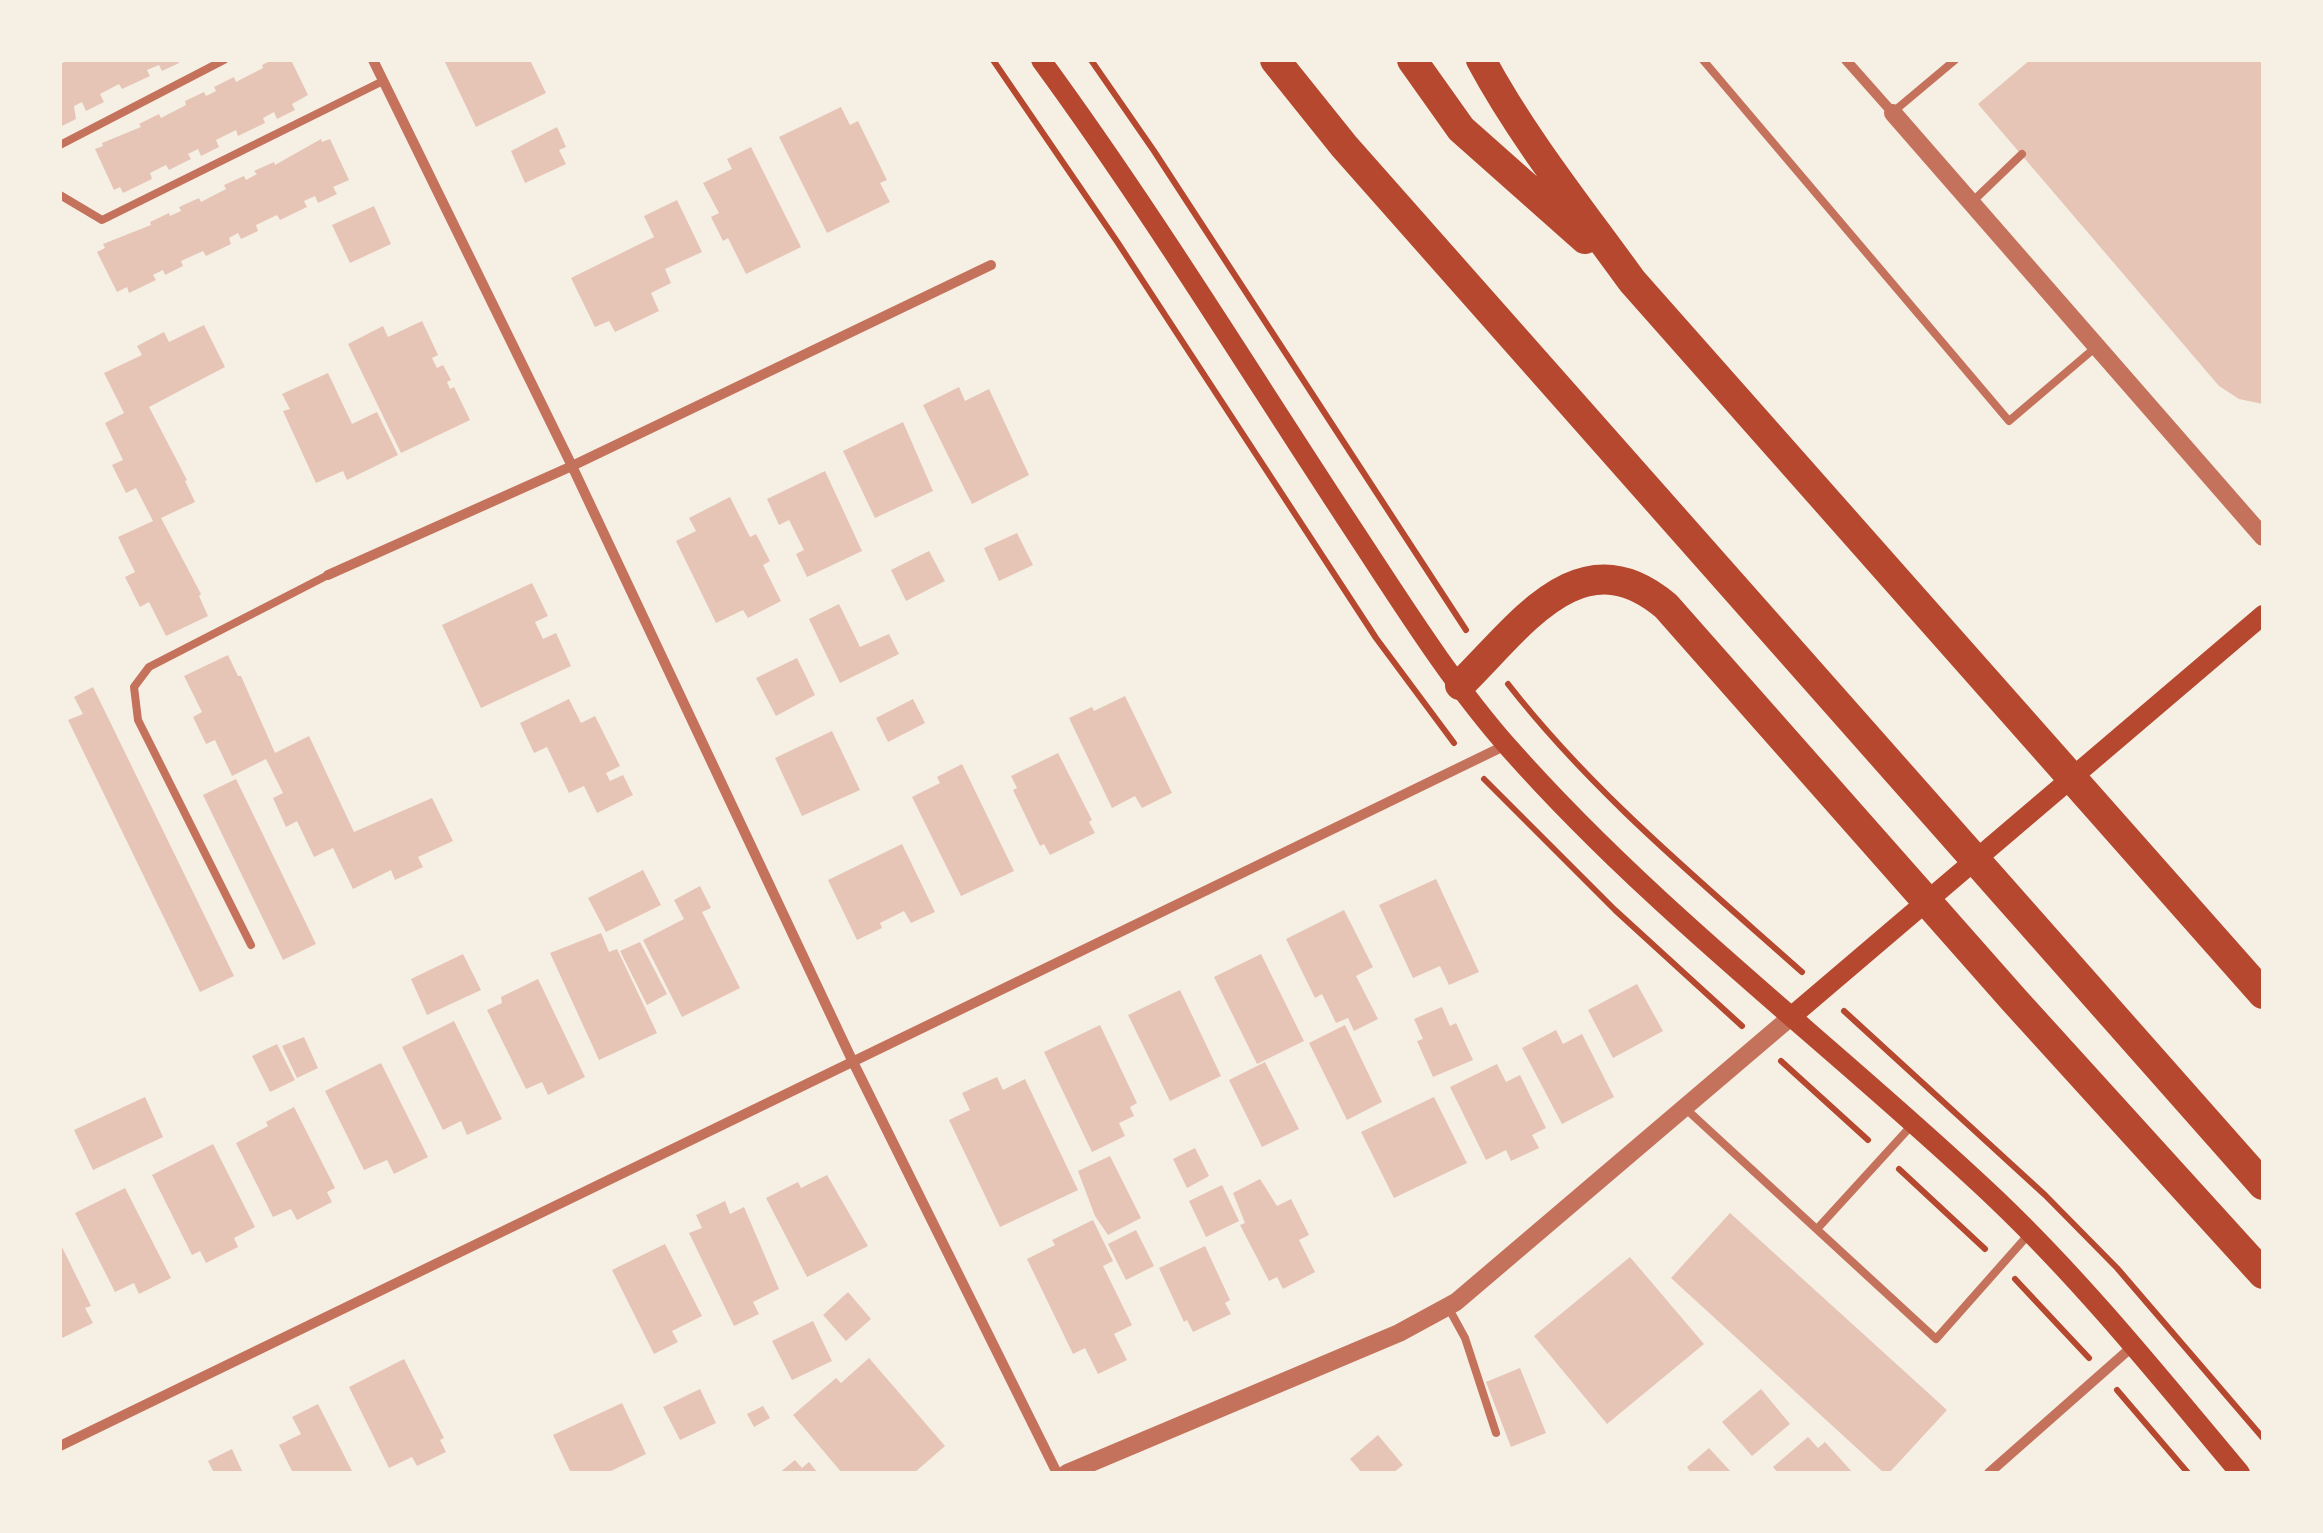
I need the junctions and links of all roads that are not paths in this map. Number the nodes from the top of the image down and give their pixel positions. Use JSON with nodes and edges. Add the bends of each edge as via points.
{"nodes":[{"id":1,"x":224,"y":60,"type":"edge"},
{"id":2,"x":373,"y":60,"type":"edge"},
{"id":3,"x":1041,"y":60,"type":"edge"},
{"id":4,"x":1275,"y":60,"type":"edge"},
{"id":5,"x":1292,"y":60,"type":"edge"},
{"id":6,"x":1412,"y":60,"type":"edge"},
{"id":7,"x":1481,"y":60,"type":"edge"},
{"id":8,"x":1703,"y":60,"type":"edge"},
{"id":9,"x":1846,"y":60,"type":"edge"},
{"id":10,"x":1955,"y":60,"type":"edge"},
{"id":11,"x":383,"y":81,"type":"junction"},
{"id":12,"x":1892,"y":112,"type":"junction"},
{"id":13,"x":60,"y":144,"type":"edge"},
{"id":14,"x":1344,"y":146,"type":"junction"},
{"id":15,"x":2022,"y":154,"type":"dead end"},
{"id":16,"x":60,"y":194,"type":"edge"},
{"id":17,"x":1971,"y":202,"type":"junction"},
{"id":18,"x":991,"y":265,"type":"dead end"},
{"id":19,"x":1632,"y":281,"type":"junction"},
{"id":20,"x":2096,"y":347,"type":"junction"},
{"id":21,"x":572,"y":466,"type":"junction"},
{"id":22,"x":2263,"y":537,"type":"edge"},
{"id":23,"x":328,"y":575,"type":"joint"},
{"id":24,"x":2263,"y":616,"type":"edge"},
{"id":25,"x":1460,"y":684,"type":"junction"},
{"id":26,"x":1506,"y":745,"type":"junction"},
{"id":27,"x":251,"y":944,"type":"dead end"},
{"id":28,"x":2263,"y":994,"type":"edge"},
{"id":29,"x":1792,"y":1016,"type":"junction"},
{"id":30,"x":852,"y":1060,"type":"junction"},
{"id":31,"x":1685,"y":1108,"type":"junction"},
{"id":32,"x":1912,"y":1124,"type":"junction"},
{"id":33,"x":2263,"y":1185,"type":"edge"},
{"id":34,"x":1817,"y":1229,"type":"junction"},
{"id":35,"x":2030,"y":1234,"type":"junction"},
{"id":36,"x":2263,"y":1274,"type":"edge"},
{"id":37,"x":1448,"y":1307,"type":"junction"},
{"id":38,"x":2134,"y":1346,"type":"junction"},
{"id":39,"x":1496,"y":1433,"type":"dead end"},
{"id":40,"x":60,"y":1446,"type":"edge"},
{"id":41,"x":1056,"y":1473,"type":"edge"},
{"id":42,"x":1067,"y":1473,"type":"edge"},
{"id":43,"x":1989,"y":1473,"type":"edge"},
{"id":44,"x":2240,"y":1473,"type":"edge"}],
"edges":[{"from":1,"to":13,"type":"lane"},
{"from":2,"to":11,"type":"street"},
{"from":3,"to":25,"type":"main road"},
{"from":4,"to":14,"type":"highway"},
{"from":5,"to":14,"type":"highway"},
{"from":6,"to":19,"type":"highway","via":[[1461,128]]},
{"from":7,"to":19,"type":"highway"},
{"from":8,"to":20,"type":"lane","via":[[2009,421]]},
{"from":9,"to":12,"type":"street"},
{"from":10,"to":12,"type":"lane"},
{"from":11,"to":16,"type":"lane","via":[[102,220]]},
{"from":11,"to":21,"type":"street"},
{"from":12,"to":17,"type":"street"},
{"from":14,"to":33,"type":"highway"},
{"from":15,"to":17,"type":"lane"},
{"from":17,"to":20,"type":"street"},
{"from":18,"to":21,"type":"street"},
{"from":19,"to":28,"type":"highway"},
{"from":20,"to":22,"type":"street"},
{"from":21,"to":23,"type":"street"},
{"from":21,"to":30,"type":"street"},
{"from":23,"to":27,"type":"lane","via":[[149,666],[134,687],[138,720]]},
{"from":24,"to":29,"type":"main road"},
{"from":25,"to":26,"type":"main road"},
{"from":25,"to":36,"type":"highway","via":[[1554,593],[1604,579],[1648,592]]},
{"from":26,"to":29,"type":"main road","via":[[1663,903]]},
{"from":26,"to":30,"type":"street"},
{"from":29,"to":31,"type":"street"},
{"from":29,"to":32,"type":"main road"},
{"from":30,"to":40,"type":"street"},
{"from":30,"to":41,"type":"street"},
{"from":31,"to":34,"type":"lane"},
{"from":31,"to":37,"type":"street"},
{"from":32,"to":34,"type":"lane"},
{"from":32,"to":35,"type":"main road"},
{"from":34,"to":35,"type":"lane","via":[[1936,1339]]},
{"from":35,"to":38,"type":"main road"},
{"from":37,"to":39,"type":"lane"},
{"from":37,"to":42,"type":"street"},
{"from":38,"to":43,"type":"street"},
{"from":38,"to":44,"type":"main road"}]}
